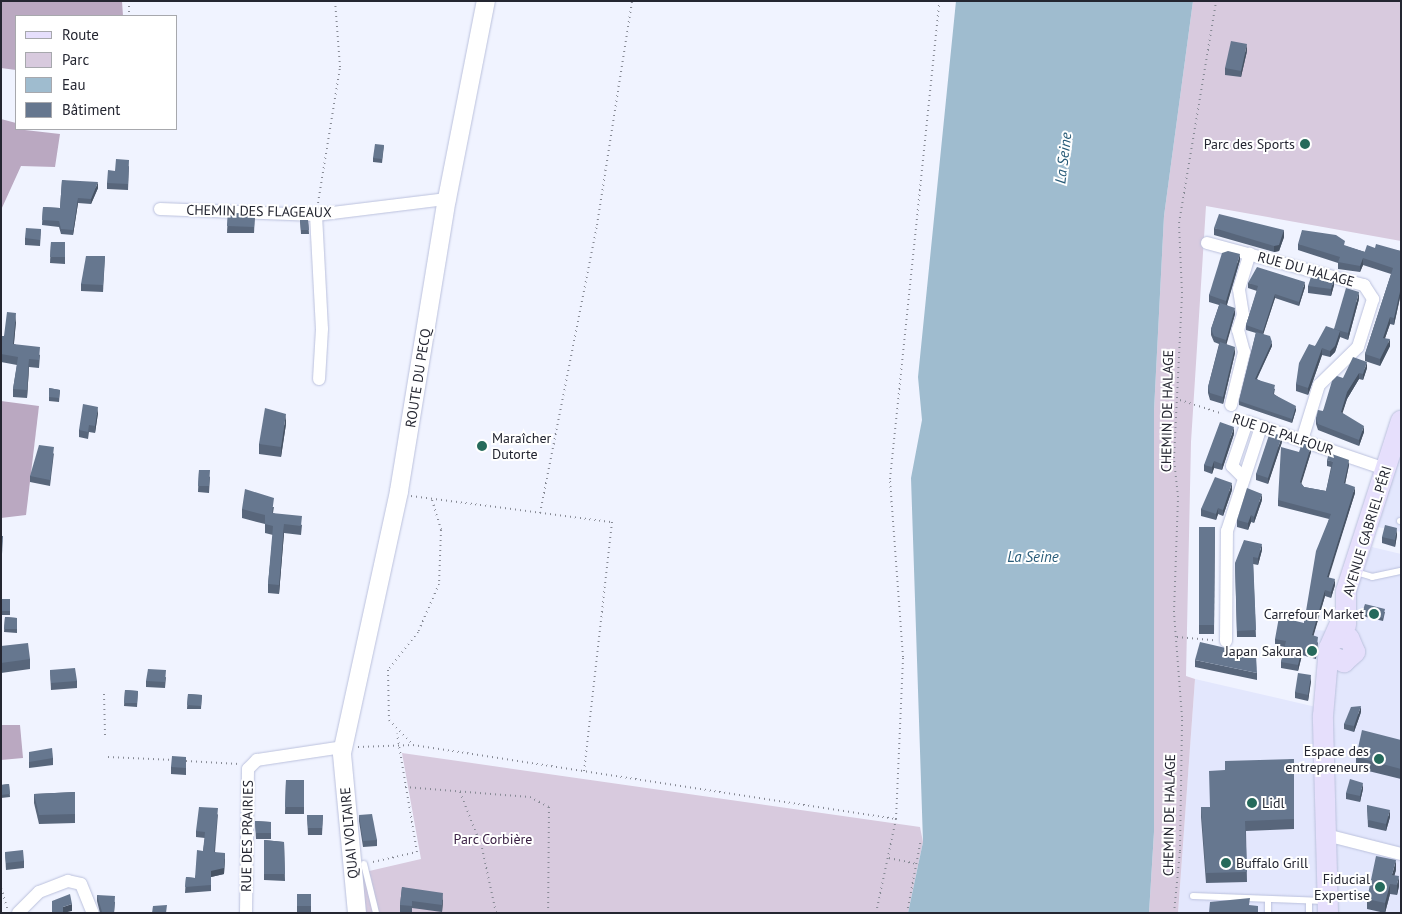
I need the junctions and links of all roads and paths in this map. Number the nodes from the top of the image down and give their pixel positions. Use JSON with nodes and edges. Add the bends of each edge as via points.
{"nodes":[{"id":1,"x":129,"y":1,"type":"edge"},
{"id":2,"x":336,"y":1,"type":"edge"},
{"id":3,"x":486,"y":1,"type":"edge"},
{"id":4,"x":632,"y":1,"type":"edge"},
{"id":5,"x":939,"y":1,"type":"edge"},
{"id":6,"x":1216,"y":1,"type":"edge"},
{"id":7,"x":129,"y":15,"type":"edge"},
{"id":8,"x":447,"y":199,"type":"junction"},
{"id":9,"x":160,"y":209,"type":"dead end"},
{"id":10,"x":316,"y":215,"type":"junction"},
{"id":11,"x":1207,"y":243,"type":"dead end"},
{"id":12,"x":1250,"y":254,"type":"junction"},
{"id":13,"x":319,"y":379,"type":"dead end"},
{"id":14,"x":1180,"y":400,"type":"junction"},
{"id":15,"x":1231,"y":405,"type":"dead end"},
{"id":16,"x":1247,"y":422,"type":"junction"},
{"id":17,"x":1261,"y":427,"type":"junction"},
{"id":18,"x":1399,"y":430,"type":"edge"},
{"id":19,"x":1302,"y":440,"type":"junction"},
{"id":20,"x":1385,"y":469,"type":"junction"},
{"id":21,"x":1244,"y":478,"type":"junction"},
{"id":22,"x":399,"y":491,"type":"junction"},
{"id":23,"x":432,"y":500,"type":"junction"},
{"id":24,"x":540,"y":512,"type":"junction"},
{"id":25,"x":1352,"y":570,"type":"junction"},
{"id":26,"x":1401,"y":571,"type":"edge"},
{"id":27,"x":1177,"y":637,"type":"junction"},
{"id":28,"x":1226,"y":641,"type":"joint"},
{"id":29,"x":104,"y":694,"type":"dead end"},
{"id":30,"x":397,"y":734,"type":"junction"},
{"id":31,"x":105,"y":736,"type":"dead end"},
{"id":32,"x":413,"y":745,"type":"junction"},
{"id":33,"x":398,"y":747,"type":"junction"},
{"id":34,"x":343,"y":750,"type":"junction"},
{"id":35,"x":108,"y":757,"type":"dead end"},
{"id":36,"x":251,"y":765,"type":"junction"},
{"id":37,"x":584,"y":771,"type":"junction"},
{"id":38,"x":405,"y":787,"type":"junction"},
{"id":39,"x":460,"y":792,"type":"junction"},
{"id":40,"x":896,"y":819,"type":"junction"},
{"id":41,"x":1330,"y":836,"type":"junction"},
{"id":42,"x":921,"y":838,"type":"dead end"},
{"id":43,"x":1401,"y":854,"type":"edge"},
{"id":44,"x":889,"y":858,"type":"junction"},
{"id":45,"x":364,"y":864,"type":"joint"},
{"id":46,"x":918,"y":864,"type":"junction"},
{"id":47,"x":1,"y":888,"type":"edge"},
{"id":48,"x":1194,"y":896,"type":"dead end"},
{"id":49,"x":1268,"y":899,"type":"junction"},
{"id":50,"x":1327,"y":906,"type":"edge"},
{"id":51,"x":8,"y":913,"type":"edge"},
{"id":52,"x":18,"y":913,"type":"edge"},
{"id":53,"x":93,"y":913,"type":"edge"},
{"id":54,"x":246,"y":913,"type":"edge"},
{"id":55,"x":357,"y":913,"type":"edge"},
{"id":56,"x":376,"y":913,"type":"edge"},
{"id":57,"x":496,"y":913,"type":"edge"},
{"id":58,"x":548,"y":913,"type":"edge"},
{"id":59,"x":876,"y":913,"type":"edge"},
{"id":60,"x":907,"y":913,"type":"edge"},
{"id":61,"x":1174,"y":913,"type":"edge"},
{"id":62,"x":1268,"y":913,"type":"edge"},
{"id":63,"x":1310,"y":913,"type":"edge"}],
"edges":[{"from":1,"to":7,"type":"path"},
{"from":2,"to":10,"type":"path","via":[[340,67]]},
{"from":3,"to":8,"type":"main road","name":"ROUTE DU PECQ"},
{"from":4,"to":24,"type":"path","via":[[597,225]]},
{"from":5,"to":40,"type":"path","via":[[890,479],[903,657]]},
{"from":6,"to":14,"type":"path","name":"CHEMIN DE HALAGE","via":[[1179,223]]},
{"from":8,"to":10,"type":"street","name":"CHEMIN DES FLAGEAUX"},
{"from":8,"to":22,"type":"main road","name":"ROUTE DU PECQ"},
{"from":9,"to":10,"type":"street","name":"CHEMIN DES FLAGEAUX"},
{"from":10,"to":13,"type":"street","via":[[322,329]]},
{"from":11,"to":12,"type":"street","name":"RUE DU HALAGE"},
{"from":12,"to":15,"type":"street","name":"RUE DU HALAGE","via":[[1239,289],[1243,315],[1238,330],[1244,352]]},
{"from":12,"to":19,"type":"street","name":"RUE DU HALAGE","via":[[1364,285],[1373,299],[1358,346],[1319,385]]},
{"from":14,"to":16,"type":"path","name":"RUE DE PALFOUR"},
{"from":14,"to":27,"type":"path","name":"CHEMIN DE HALAGE","via":[[1174,458],[1178,497]]},
{"from":16,"to":17,"type":"street","name":"RUE DE PALFOUR"},
{"from":16,"to":21,"type":"street","via":[[1232,466]]},
{"from":17,"to":19,"type":"street","name":"RUE DE PALFOUR"},
{"from":17,"to":21,"type":"street"},
{"from":18,"to":20,"type":"main road","name":"AVENUE GABRIEL PÉRI"},
{"from":19,"to":20,"type":"street","name":"RUE DE PALFOUR"},
{"from":20,"to":25,"type":"main road","name":"AVENUE GABRIEL PÉRI"},
{"from":21,"to":28,"type":"street","via":[[1227,531]]},
{"from":22,"to":23,"type":"path"},
{"from":22,"to":34,"type":"main road","name":"ROUTE DU PECQ"},
{"from":23,"to":24,"type":"path"},
{"from":23,"to":30,"type":"path","via":[[441,530],[440,575],[431,610],[388,670],[390,720]]},
{"from":24,"to":37,"type":"path","via":[[612,522]]},
{"from":25,"to":26,"type":"lane","via":[[1372,577]]},
{"from":25,"to":41,"type":"main road","name":"AVENUE GABRIEL PÉRI","via":[[1330,722]]},
{"from":27,"to":28,"type":"path"},
{"from":27,"to":61,"type":"path","name":"CHEMIN DE HALAGE","via":[[1182,717],[1180,850]]},
{"from":29,"to":31,"type":"path"},
{"from":30,"to":32,"type":"path"},
{"from":30,"to":33,"type":"path"},
{"from":32,"to":33,"type":"path"},
{"from":32,"to":37,"type":"path"},
{"from":33,"to":34,"type":"path"},
{"from":33,"to":38,"type":"path"},
{"from":34,"to":36,"type":"street","name":"RUE DES PRAIRIES","via":[[257,760]]},
{"from":34,"to":55,"type":"main road","name":"QUAI VOLTAIRE"},
{"from":35,"to":36,"type":"path"},
{"from":36,"to":54,"type":"street","name":"RUE DES PRAIRIES"},
{"from":37,"to":40,"type":"path"},
{"from":38,"to":39,"type":"path"},
{"from":38,"to":45,"type":"path","via":[[417,852]]},
{"from":39,"to":57,"type":"path","via":[[482,848]]},
{"from":39,"to":58,"type":"path","via":[[530,797],[549,807],[552,826]]},
{"from":40,"to":44,"type":"path"},
{"from":41,"to":43,"type":"street"},
{"from":41,"to":50,"type":"main road","name":"AVENUE GABRIEL PÉRI"},
{"from":42,"to":46,"type":"path"},
{"from":44,"to":46,"type":"path"},
{"from":44,"to":59,"type":"path"},
{"from":45,"to":56,"type":"lane"},
{"from":46,"to":60,"type":"path"},
{"from":47,"to":51,"type":"path"},
{"from":48,"to":49,"type":"lane"},
{"from":49,"to":50,"type":"lane"},
{"from":49,"to":62,"type":"lane"},
{"from":50,"to":63,"type":"lane"},
{"from":52,"to":53,"type":"street","via":[[39,892],[68,881],[80,884]]}]}
